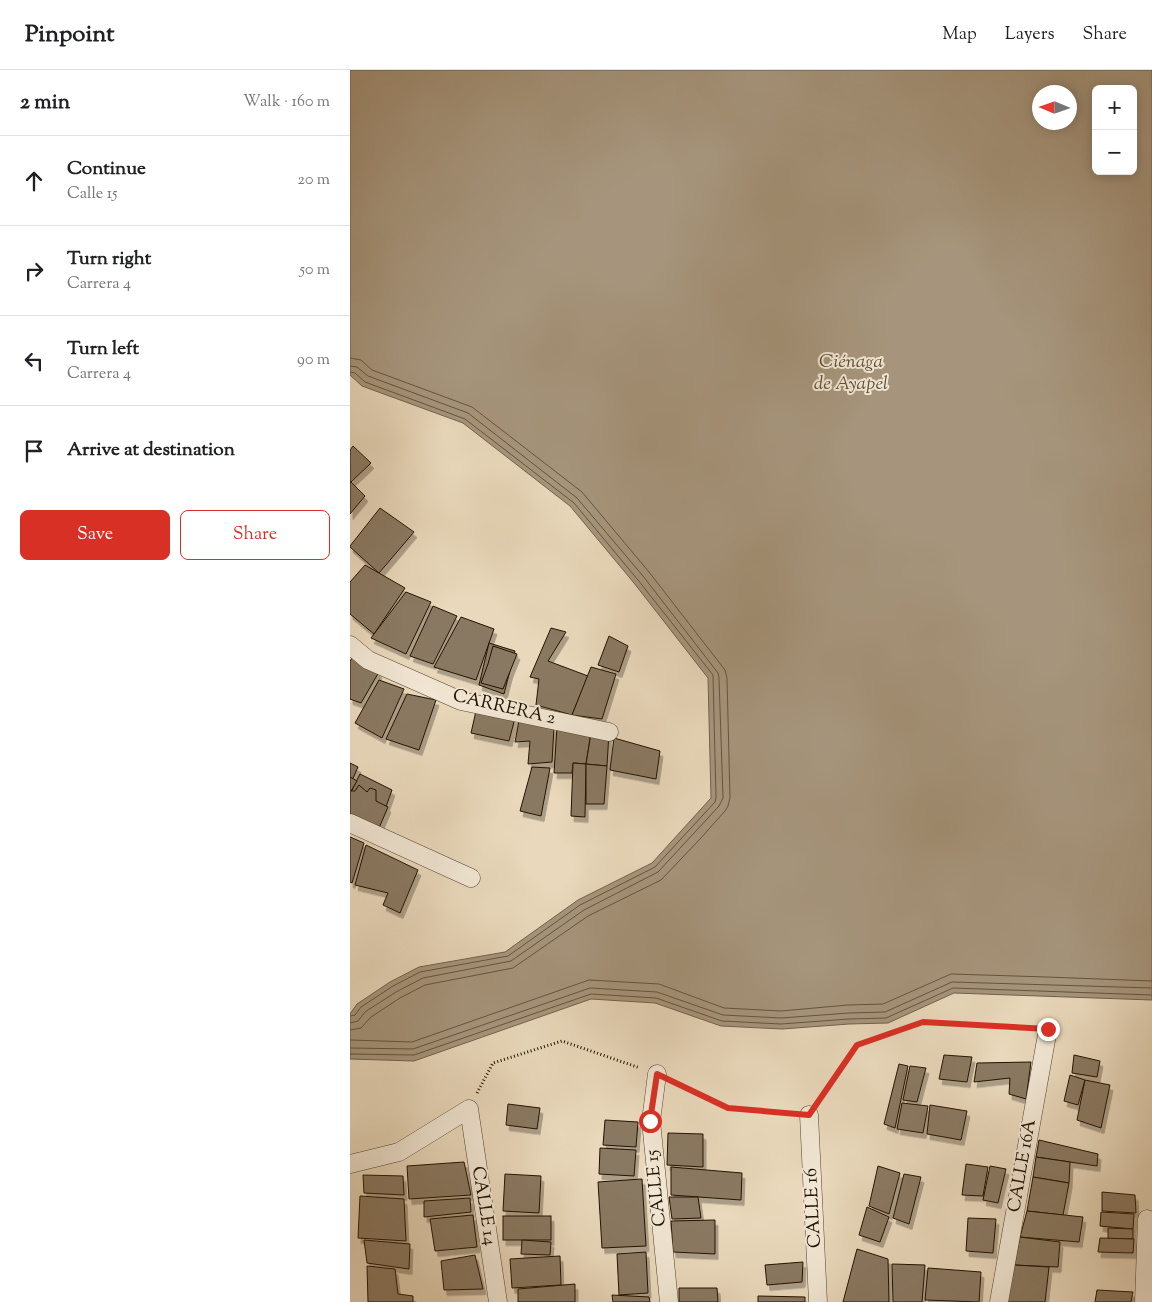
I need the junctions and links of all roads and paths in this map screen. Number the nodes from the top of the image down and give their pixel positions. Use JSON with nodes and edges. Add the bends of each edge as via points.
{"nodes":[{"id":1,"x":350,"y":645,"type":"edge"},
{"id":2,"x":609,"y":732,"type":"dead end"},
{"id":3,"x":350,"y":823,"type":"edge"},
{"id":4,"x":471,"y":878,"type":"dead end"},
{"id":5,"x":1048,"y":1029,"type":"joint"},
{"id":6,"x":657,"y":1074,"type":"junction"},
{"id":7,"x":469,"y":1109,"type":"junction"},
{"id":8,"x":809,"y":1115,"type":"junction"},
{"id":9,"x":350,"y":1164,"type":"edge"},
{"id":10,"x":1148,"y":1219,"type":"dead end"},
{"id":11,"x":498,"y":1302,"type":"edge"},
{"id":12,"x":669,"y":1302,"type":"edge"},
{"id":13,"x":818,"y":1302,"type":"edge"},
{"id":14,"x":999,"y":1302,"type":"edge"},
{"id":15,"x":1144,"y":1302,"type":"edge"}],
"edges":[{"from":1,"to":2,"type":"street","name":"CARRERA 2","via":[[368,660],[461,701]]},
{"from":3,"to":4,"type":"street"},
{"from":5,"to":8,"type":"path","via":[[923,1022],[857,1045]]},
{"from":5,"to":14,"type":"street","name":"CALLE 16A"},
{"from":6,"to":7,"type":"path","via":[[562,1041],[493,1063]]},
{"from":6,"to":8,"type":"path","via":[[728,1108]]},
{"from":6,"to":12,"type":"street","name":"CALLE 15","via":[[650,1121]]},
{"from":7,"to":9,"type":"street","via":[[399,1152]]},
{"from":7,"to":11,"type":"street","name":"CALLE 14"},
{"from":8,"to":13,"type":"street","name":"CALLE 16"},
{"from":10,"to":15,"type":"street"}]}
